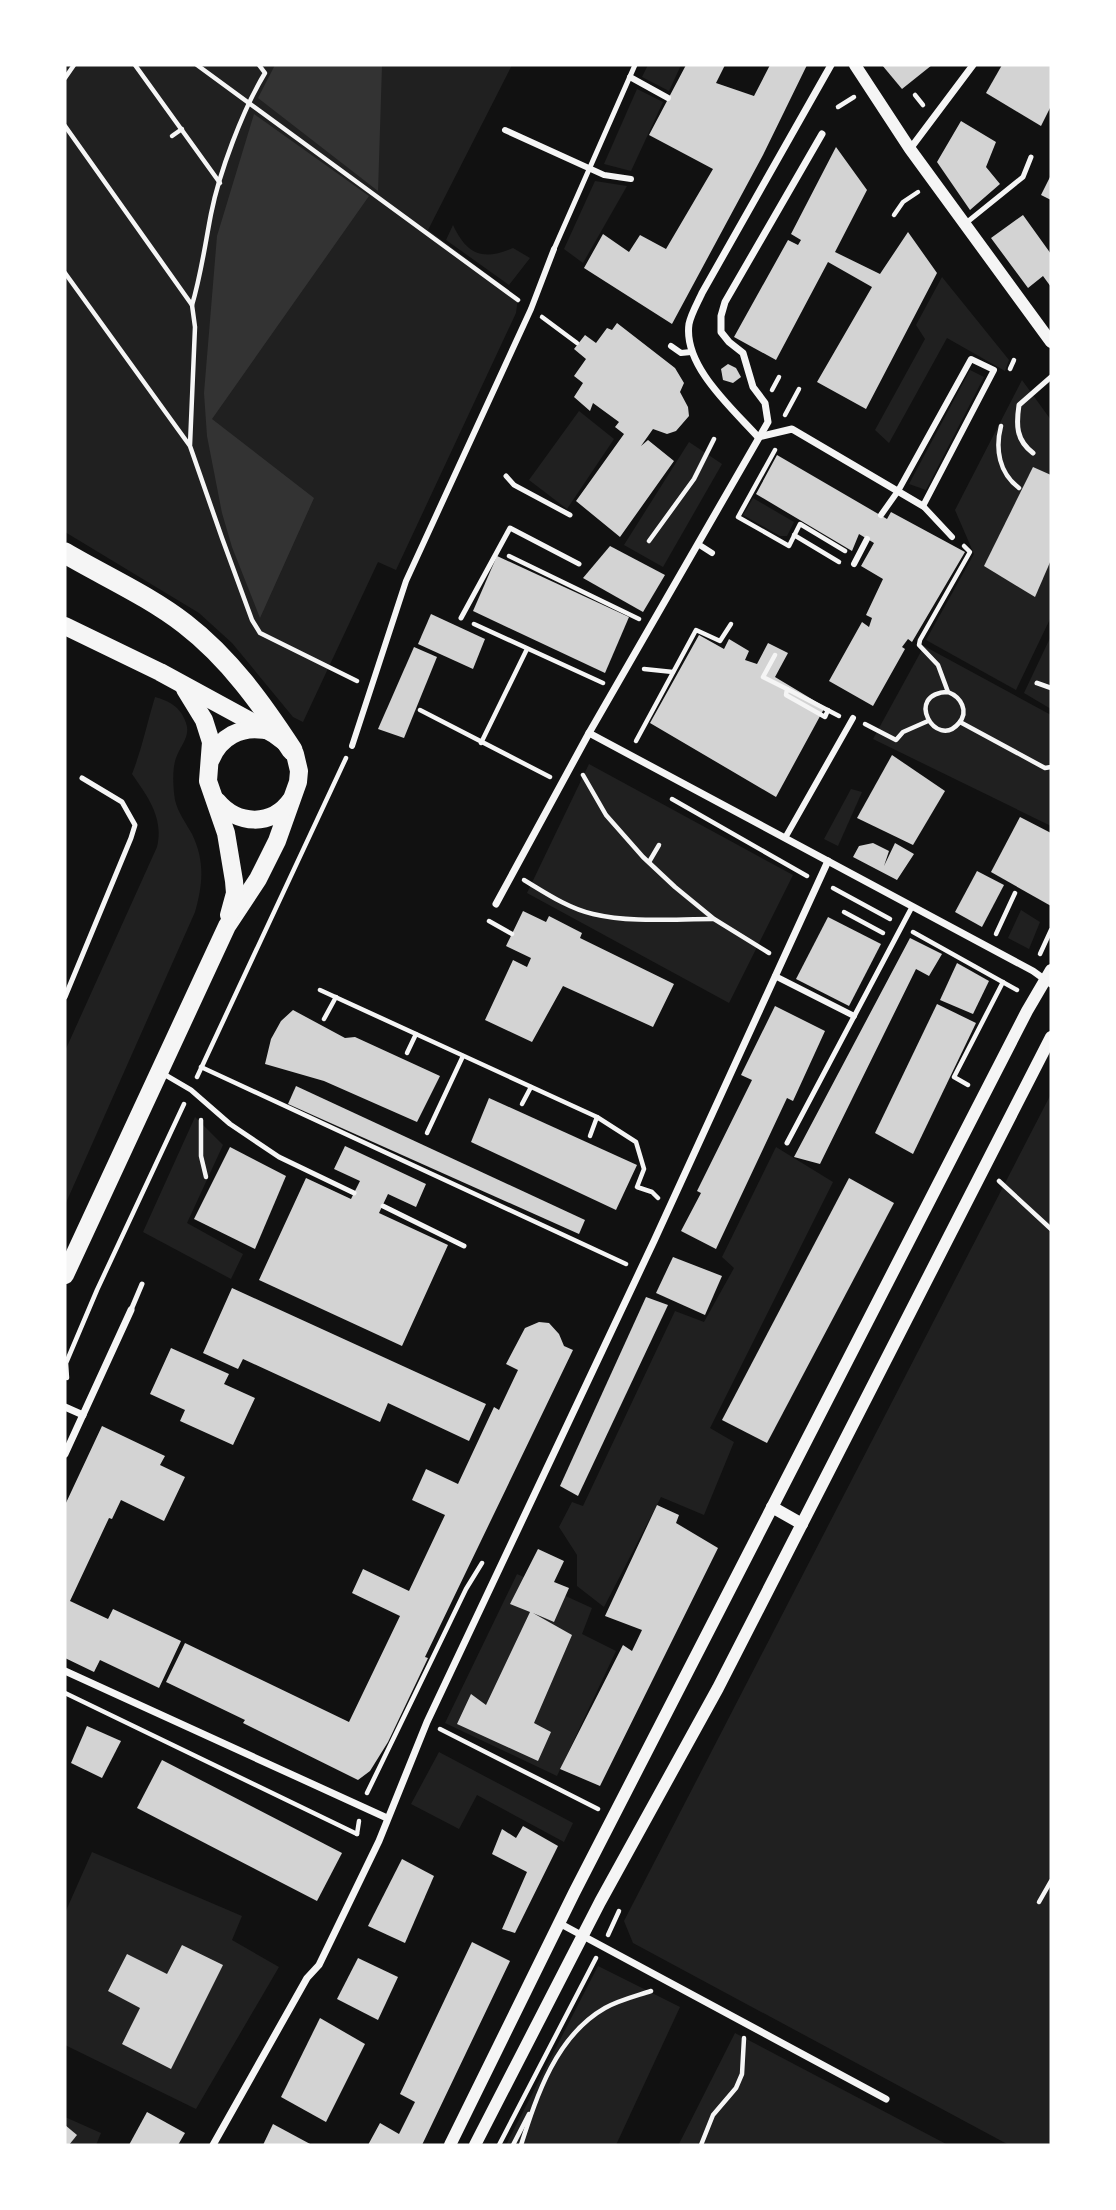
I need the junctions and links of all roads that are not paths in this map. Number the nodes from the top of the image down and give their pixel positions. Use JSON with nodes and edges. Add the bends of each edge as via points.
{"nodes":[{"id":1,"x":635,"y":65,"type":"edge"},
{"id":2,"x":831,"y":65,"type":"edge"},
{"id":3,"x":855,"y":65,"type":"edge"},
{"id":4,"x":973,"y":65,"type":"edge"},
{"id":5,"x":630,"y":77,"type":"junction"},
{"id":6,"x":668,"y":98,"type":"dead end"},
{"id":7,"x":505,"y":130,"type":"dead end"},
{"id":8,"x":822,"y":134,"type":"dead end"},
{"id":9,"x":910,"y":149,"type":"junction"},
{"id":10,"x":1031,"y":157,"type":"dead end"},
{"id":11,"x":589,"y":168,"type":"junction"},
{"id":12,"x":631,"y":179,"type":"dead end"},
{"id":13,"x":965,"y":224,"type":"junction"},
{"id":14,"x":554,"y":249,"type":"joint"},
{"id":15,"x":1051,"y":342,"type":"edge"},
{"id":16,"x":671,"y":346,"type":"dead end"},
{"id":17,"x":691,"y":352,"type":"junction"},
{"id":18,"x":1051,"y":377,"type":"edge"},
{"id":19,"x":758,"y":437,"type":"junction"},
{"id":20,"x":1033,"y":453,"type":"dead end"},
{"id":21,"x":506,"y":475,"type":"dead end"},
{"id":22,"x":898,"y":491,"type":"junction"},
{"id":23,"x":923,"y":506,"type":"junction"},
{"id":24,"x":570,"y":514,"type":"dead end"},
{"id":25,"x":881,"y":515,"type":"dead end"},
{"id":26,"x":952,"y":537,"type":"road end"},
{"id":27,"x":867,"y":539,"type":"dead end"},
{"id":28,"x":698,"y":544,"type":"junction"},
{"id":29,"x":65,"y":553,"type":"edge"},
{"id":30,"x":712,"y":553,"type":"dead end"},
{"id":31,"x":579,"y":564,"type":"dead end"},
{"id":32,"x":853,"y":564,"type":"dead end"},
{"id":33,"x":461,"y":618,"type":"road end"},
{"id":34,"x":65,"y":626,"type":"edge"},
{"id":35,"x":1037,"y":683,"type":"dead end"},
{"id":36,"x":183,"y":686,"type":"junction"},
{"id":37,"x":1051,"y":688,"type":"edge"},
{"id":38,"x":851,"y":720,"type":"road end"},
{"id":39,"x":589,"y":733,"type":"junction"},
{"id":40,"x":274,"y":734,"type":"junction"},
{"id":41,"x":352,"y":746,"type":"road end"},
{"id":42,"x":292,"y":750,"type":"junction"},
{"id":43,"x":210,"y":761,"type":"junction"},
{"id":44,"x":82,"y":778,"type":"dead end"},
{"id":45,"x":296,"y":791,"type":"junction"},
{"id":46,"x":212,"y":792,"type":"junction"},
{"id":47,"x":785,"y":838,"type":"junction"},
{"id":48,"x":828,"y":861,"type":"junction"},
{"id":49,"x":496,"y":904,"type":"dead end"},
{"id":50,"x":912,"y":907,"type":"junction"},
{"id":51,"x":227,"y":926,"type":"junction"},
{"id":52,"x":775,"y":976,"type":"junction"},
{"id":53,"x":1049,"y":978,"type":"edge"},
{"id":54,"x":65,"y":997,"type":"edge"},
{"id":55,"x":853,"y":1016,"type":"junction"},
{"id":56,"x":1051,"y":1037,"type":"edge"},
{"id":57,"x":160,"y":1071,"type":"junction"},
{"id":58,"x":786,"y":1143,"type":"dead end"},
{"id":59,"x":354,"y":1193,"type":"dead end"},
{"id":60,"x":383,"y":1206,"type":"dead end"},
{"id":61,"x":464,"y":1246,"type":"dead end"},
{"id":62,"x":65,"y":1276,"type":"edge"},
{"id":63,"x":142,"y":1284,"type":"dead end"},
{"id":64,"x":131,"y":1310,"type":"joint"},
{"id":65,"x":65,"y":1407,"type":"edge"},
{"id":66,"x":83,"y":1415,"type":"junction"},
{"id":67,"x":65,"y":1454,"type":"edge"},
{"id":68,"x":772,"y":1507,"type":"junction"},
{"id":69,"x":802,"y":1524,"type":"junction"},
{"id":70,"x":65,"y":1671,"type":"edge"},
{"id":71,"x":387,"y":1818,"type":"junction"},
{"id":72,"x":559,"y":1923,"type":"junction"},
{"id":73,"x":584,"y":1937,"type":"junction"},
{"id":74,"x":886,"y":2099,"type":"dead end"},
{"id":75,"x":213,"y":2145,"type":"edge"},
{"id":76,"x":450,"y":2145,"type":"edge"},
{"id":77,"x":475,"y":2145,"type":"edge"}],
"edges":[{"from":1,"to":5,"type":"lane"},
{"from":2,"to":17,"type":"street","via":[[702,293],[689,323]]},
{"from":3,"to":9,"type":"street"},
{"from":4,"to":9,"type":"street"},
{"from":5,"to":6,"type":"street"},
{"from":5,"to":11,"type":"lane"},
{"from":7,"to":11,"type":"street"},
{"from":8,"to":19,"type":"street","via":[[721,316],[721,332],[743,353],[753,387],[765,403],[768,422]]},
{"from":9,"to":13,"type":"street"},
{"from":10,"to":13,"type":"lane","via":[[1023,177]]},
{"from":11,"to":12,"type":"street"},
{"from":11,"to":14,"type":"lane"},
{"from":13,"to":15,"type":"street"},
{"from":14,"to":41,"type":"street","via":[[406,580]]},
{"from":16,"to":17,"type":"street","via":[[681,353]]},
{"from":17,"to":19,"type":"street","via":[[709,381]]},
{"from":18,"to":20,"type":"lane","via":[[1019,405],[1017,432]]},
{"from":19,"to":22,"type":"street","via":[[792,429]]},
{"from":19,"to":28,"type":"street"},
{"from":21,"to":24,"type":"lane","via":[[514,485]]},
{"from":22,"to":23,"type":"street"},
{"from":22,"to":23,"type":"street","via":[[971,359],[994,370]]},
{"from":22,"to":25,"type":"street"},
{"from":23,"to":26,"type":"street"},
{"from":27,"to":32,"type":"street"},
{"from":28,"to":30,"type":"street"},
{"from":28,"to":39,"type":"street"},
{"from":29,"to":42,"type":"highway","via":[[199,635],[251,691]]},
{"from":31,"to":33,"type":"lane","via":[[510,528]]},
{"from":34,"to":36,"type":"main road"},
{"from":35,"to":37,"type":"lane"},
{"from":36,"to":40,"type":"main road"},
{"from":36,"to":43,"type":"main road","via":[[209,732]]},
{"from":38,"to":47,"type":"street"},
{"from":39,"to":47,"type":"street"},
{"from":39,"to":49,"type":"street"},
{"from":40,"to":42,"type":"main road"},
{"from":40,"to":43,"type":"main road","via":[[257,729],[236,732],[220,744]]},
{"from":42,"to":45,"type":"main road","via":[[299,771]]},
{"from":43,"to":46,"type":"main road"},
{"from":44,"to":54,"type":"lane","via":[[122,802],[135,825]]},
{"from":45,"to":46,"type":"main road","via":[[277,814],[253,820],[227,811]]},
{"from":45,"to":51,"type":"main road","via":[[258,879]]},
{"from":46,"to":51,"type":"main road","via":[[226,833],[234,881]]},
{"from":47,"to":48,"type":"street"},
{"from":48,"to":50,"type":"street"},
{"from":48,"to":52,"type":"street"},
{"from":50,"to":53,"type":"street"},
{"from":50,"to":55,"type":"lane"},
{"from":51,"to":57,"type":"main road"},
{"from":52,"to":55,"type":"street"},
{"from":52,"to":71,"type":"street","via":[[427,1722]]},
{"from":53,"to":68,"type":"street","via":[[1027,1011]]},
{"from":55,"to":58,"type":"lane"},
{"from":56,"to":69,"type":"street"},
{"from":57,"to":59,"type":"lane","via":[[279,1157]]},
{"from":57,"to":62,"type":"main road"},
{"from":60,"to":61,"type":"lane"},
{"from":63,"to":64,"type":"lane"},
{"from":64,"to":66,"type":"street"},
{"from":65,"to":66,"type":"street"},
{"from":66,"to":67,"type":"street"},
{"from":68,"to":69,"type":"street"},
{"from":68,"to":72,"type":"street"},
{"from":69,"to":73,"type":"street"},
{"from":70,"to":71,"type":"street"},
{"from":71,"to":75,"type":"street","via":[[319,1965],[307,1978]]},
{"from":72,"to":73,"type":"street"},
{"from":72,"to":76,"type":"street"},
{"from":73,"to":74,"type":"street"},
{"from":73,"to":77,"type":"street"}]}
